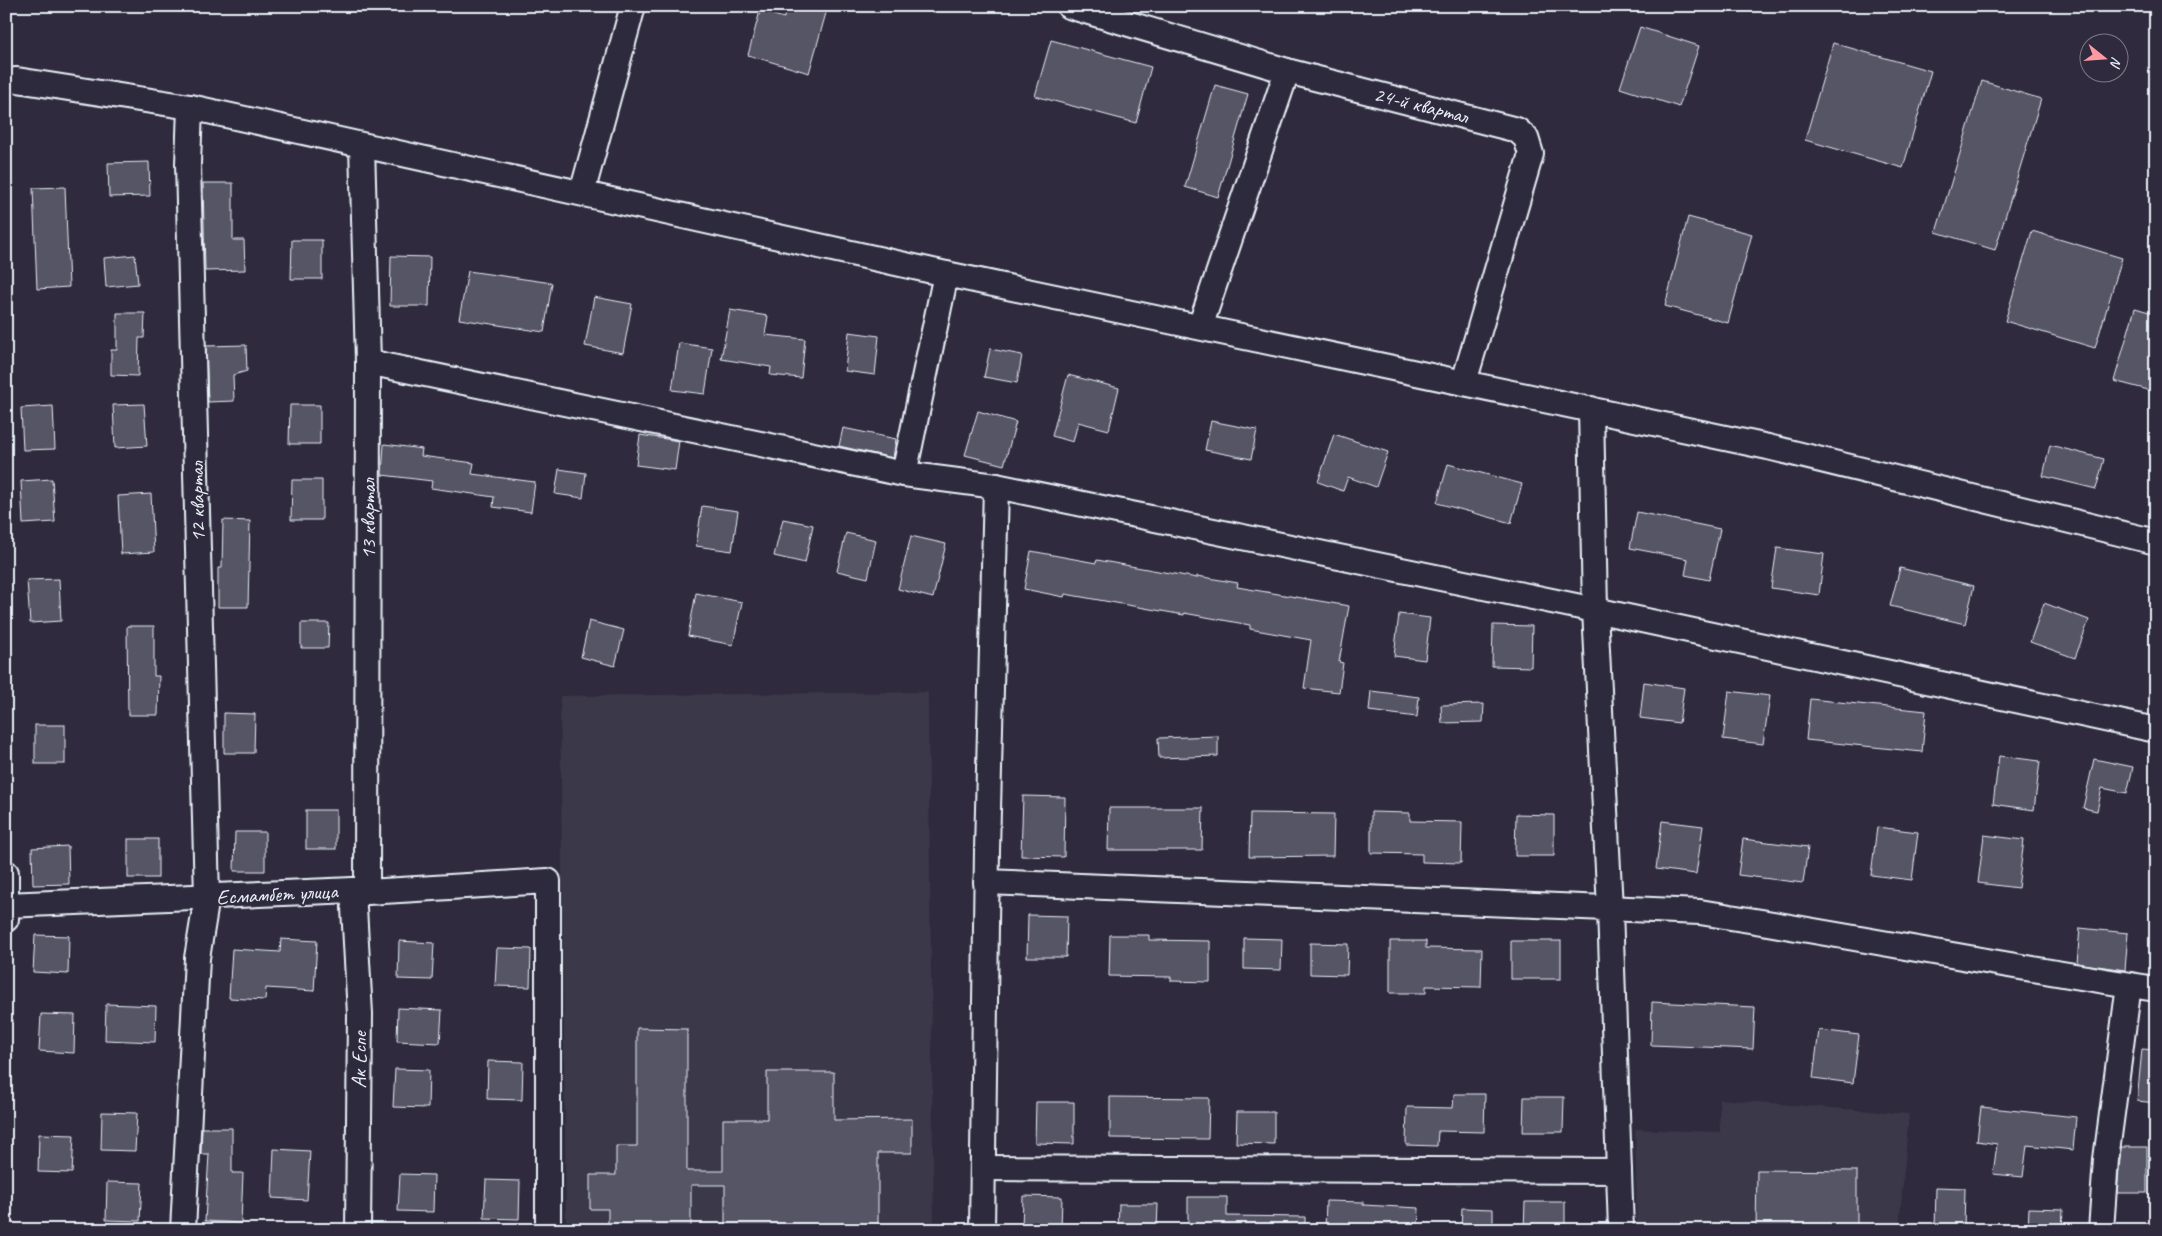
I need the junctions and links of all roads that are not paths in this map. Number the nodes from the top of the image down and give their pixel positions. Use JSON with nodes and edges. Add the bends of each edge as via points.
{"nodes":[{"id":1,"x":633,"y":6,"type":"edge"},
{"id":2,"x":1069,"y":6,"type":"edge"},
{"id":3,"x":1287,"y":70,"type":"junction"},
{"id":4,"x":6,"y":81,"type":"edge"},
{"id":5,"x":190,"y":107,"type":"junction"},
{"id":6,"x":362,"y":146,"type":"junction"},
{"id":7,"x":582,"y":193,"type":"junction"},
{"id":8,"x":946,"y":274,"type":"junction"},
{"id":9,"x":1200,"y":327,"type":"junction"},
{"id":10,"x":368,"y":362,"type":"junction"},
{"id":11,"x":1464,"y":382,"type":"junction"},
{"id":12,"x":1591,"y":409,"type":"junction"},
{"id":13,"x":904,"y":474,"type":"junction"},
{"id":14,"x":996,"y":486,"type":"junction"},
{"id":15,"x":2156,"y":542,"type":"edge"},
{"id":16,"x":1595,"y":610,"type":"junction"},
{"id":17,"x":2156,"y":730,"type":"edge"},
{"id":18,"x":6,"y":873,"type":"edge"},
{"id":19,"x":986,"y":882,"type":"junction"},
{"id":20,"x":360,"y":891,"type":"junction"},
{"id":21,"x":207,"y":897,"type":"junction"},
{"id":22,"x":6,"y":905,"type":"edge"},
{"id":23,"x":1610,"y":909,"type":"junction"},
{"id":24,"x":6,"y":920,"type":"edge"},
{"id":25,"x":2129,"y":985,"type":"junction"},
{"id":26,"x":2156,"y":989,"type":"edge"},
{"id":27,"x":982,"y":1168,"type":"junction"},
{"id":28,"x":1619,"y":1171,"type":"junction"},
{"id":29,"x":183,"y":1230,"type":"edge"},
{"id":30,"x":358,"y":1230,"type":"edge"},
{"id":31,"x":548,"y":1230,"type":"edge"},
{"id":32,"x":982,"y":1230,"type":"edge"},
{"id":33,"x":1621,"y":1230,"type":"edge"},
{"id":34,"x":2101,"y":1230,"type":"edge"}],
"edges":[{"from":1,"to":7,"type":"street"},
{"from":2,"to":3,"type":"street","name":"24-й квартал"},
{"from":3,"to":9,"type":"street"},
{"from":3,"to":11,"type":"street","name":"24-й квартал","via":[[1517,130],[1526,138],[1531,154]]},
{"from":4,"to":5,"type":"street","via":[[17,80]]},
{"from":5,"to":6,"type":"street"},
{"from":5,"to":21,"type":"street","name":"12 квартал","via":[[188,164]]},
{"from":6,"to":7,"type":"street"},
{"from":6,"to":10,"type":"street","name":"13 квартал"},
{"from":7,"to":8,"type":"street"},
{"from":8,"to":9,"type":"street"},
{"from":8,"to":13,"type":"street"},
{"from":9,"to":11,"type":"street"},
{"from":10,"to":13,"type":"street"},
{"from":10,"to":20,"type":"street","name":"13 квартал"},
{"from":11,"to":12,"type":"street"},
{"from":12,"to":15,"type":"street","via":[[1768,447]]},
{"from":12,"to":16,"type":"street"},
{"from":13,"to":14,"type":"street"},
{"from":14,"to":16,"type":"street"},
{"from":14,"to":19,"type":"street"},
{"from":16,"to":17,"type":"street"},
{"from":16,"to":23,"type":"street"},
{"from":18,"to":22,"type":"street"},
{"from":19,"to":23,"type":"street"},
{"from":19,"to":27,"type":"street"},
{"from":20,"to":21,"type":"street","name":"Есмамбет улица"},
{"from":20,"to":30,"type":"street","name":"Ак Еспе"},
{"from":20,"to":31,"type":"street","name":"Есмамбет улица","via":[[548,881]]},
{"from":21,"to":22,"type":"street","name":"Есмамбет улица"},
{"from":21,"to":29,"type":"street","via":[[197,958]]},
{"from":22,"to":24,"type":"street"},
{"from":23,"to":25,"type":"street","via":[[1709,913]]},
{"from":23,"to":28,"type":"street"},
{"from":25,"to":26,"type":"street"},
{"from":25,"to":34,"type":"street","via":[[2106,1159]]},
{"from":27,"to":28,"type":"street"},
{"from":27,"to":32,"type":"street"},
{"from":28,"to":33,"type":"street"}]}
